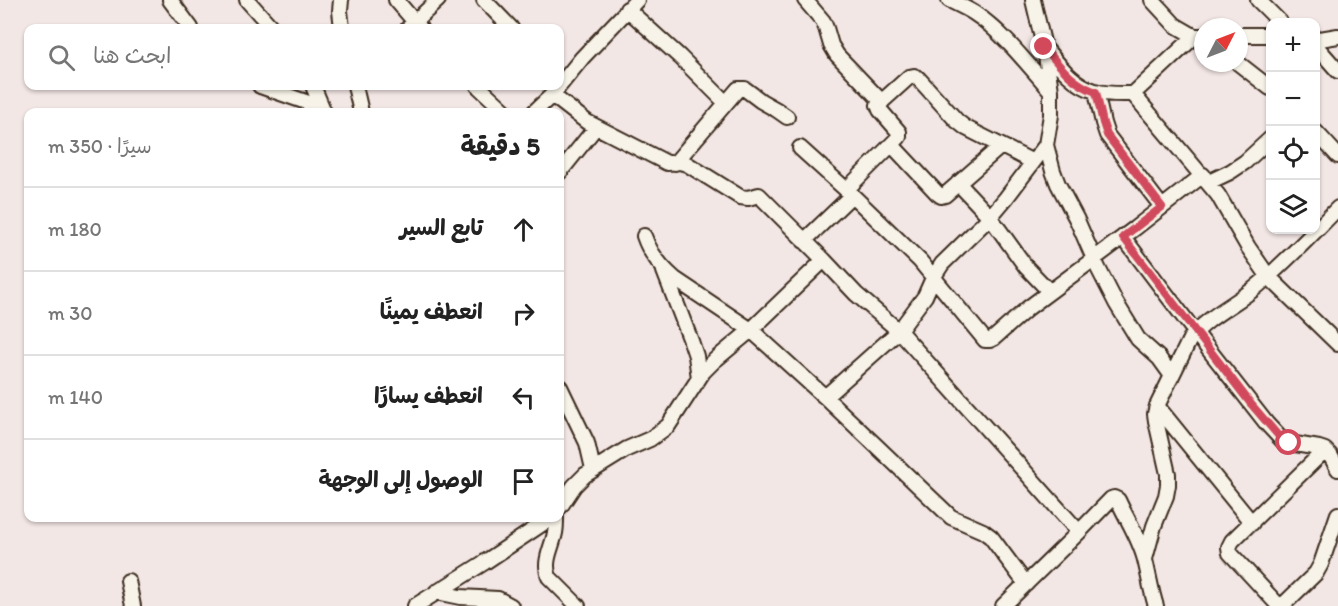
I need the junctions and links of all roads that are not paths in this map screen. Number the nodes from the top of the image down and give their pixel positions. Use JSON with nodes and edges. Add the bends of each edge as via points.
{"nodes":[{"id":1,"x":170,"y":0,"type":"edge"},
{"id":2,"x":247,"y":0,"type":"edge"},
{"id":3,"x":341,"y":0,"type":"edge"},
{"id":4,"x":396,"y":0,"type":"edge"},
{"id":5,"x":438,"y":0,"type":"edge"},
{"id":6,"x":484,"y":0,"type":"edge"},
{"id":7,"x":805,"y":0,"type":"edge"},
{"id":8,"x":949,"y":0,"type":"edge"},
{"id":9,"x":1152,"y":0,"type":"edge"},
{"id":10,"x":1258,"y":0,"type":"edge"},
{"id":11,"x":632,"y":3,"type":"edge"},
{"id":12,"x":1032,"y":3,"type":"edge"},
{"id":13,"x":1276,"y":18,"type":"edge"},
{"id":14,"x":188,"y":24,"type":"edge"},
{"id":15,"x":268,"y":24,"type":"edge"},
{"id":16,"x":342,"y":24,"type":"edge"},
{"id":17,"x":414,"y":24,"type":"edge"},
{"id":18,"x":417,"y":24,"type":"edge"},
{"id":19,"x":507,"y":24,"type":"edge"},
{"id":20,"x":1194,"y":34,"type":"edge"},
{"id":21,"x":1248,"y":35,"type":"edge"},
{"id":22,"x":1266,"y":35,"type":"edge"},
{"id":23,"x":1338,"y":36,"type":"edge"},
{"id":24,"x":1320,"y":38,"type":"edge"},
{"id":25,"x":1194,"y":42,"type":"edge"},
{"id":26,"x":1044,"y":47,"type":"junction"},
{"id":27,"x":1320,"y":51,"type":"edge"},
{"id":28,"x":1248,"y":71,"type":"edge"},
{"id":29,"x":1338,"y":71,"type":"edge"},
{"id":30,"x":564,"y":79,"type":"edge"},
{"id":31,"x":1266,"y":85,"type":"edge"},
{"id":32,"x":272,"y":90,"type":"edge"},
{"id":33,"x":314,"y":90,"type":"edge"},
{"id":34,"x":356,"y":90,"type":"edge"},
{"id":35,"x":482,"y":90,"type":"edge"},
{"id":36,"x":555,"y":90,"type":"edge"},
{"id":37,"x":1051,"y":91,"type":"junction"},
{"id":38,"x":1096,"y":92,"type":"junction"},
{"id":39,"x":1133,"y":94,"type":"junction"},
{"id":40,"x":552,"y":95,"type":"junction"},
{"id":41,"x":882,"y":102,"type":"junction"},
{"id":42,"x":726,"y":103,"type":"junction"},
{"id":43,"x":316,"y":108,"type":"edge"},
{"id":44,"x":321,"y":108,"type":"edge"},
{"id":45,"x":360,"y":108,"type":"edge"},
{"id":46,"x":502,"y":108,"type":"edge"},
{"id":47,"x":538,"y":108,"type":"edge"},
{"id":48,"x":787,"y":117,"type":"dead end"},
{"id":49,"x":596,"y":127,"type":"junction"},
{"id":50,"x":1320,"y":136,"type":"edge"},
{"id":51,"x":1266,"y":142,"type":"edge"},
{"id":52,"x":892,"y":145,"type":"junction"},
{"id":53,"x":1046,"y":145,"type":"junction"},
{"id":54,"x":1001,"y":146,"type":"junction"},
{"id":55,"x":800,"y":148,"type":"dead end"},
{"id":56,"x":1338,"y":156,"type":"edge"},
{"id":57,"x":1033,"y":162,"type":"junction"},
{"id":58,"x":675,"y":163,"type":"junction"},
{"id":59,"x":564,"y":167,"type":"edge"},
{"id":60,"x":1206,"y":179,"type":"junction"},
{"id":61,"x":958,"y":183,"type":"junction"},
{"id":62,"x":850,"y":192,"type":"junction"},
{"id":63,"x":1162,"y":207,"type":"junction"},
{"id":64,"x":1338,"y":208,"type":"edge"},
{"id":65,"x":990,"y":217,"type":"junction"},
{"id":66,"x":644,"y":236,"type":"dead end"},
{"id":67,"x":1123,"y":237,"type":"junction"},
{"id":68,"x":804,"y":241,"type":"junction"},
{"id":69,"x":1094,"y":259,"type":"junction"},
{"id":70,"x":824,"y":260,"type":"junction"},
{"id":71,"x":664,"y":269,"type":"junction"},
{"id":72,"x":1268,"y":276,"type":"junction"},
{"id":73,"x":933,"y":278,"type":"junction"},
{"id":74,"x":1050,"y":291,"type":"junction"},
{"id":75,"x":751,"y":330,"type":"junction"},
{"id":76,"x":899,"y":331,"type":"junction"},
{"id":77,"x":1195,"y":332,"type":"junction"},
{"id":78,"x":1338,"y":344,"type":"edge"},
{"id":79,"x":1173,"y":376,"type":"junction"},
{"id":80,"x":699,"y":378,"type":"junction"},
{"id":81,"x":564,"y":395,"type":"edge"},
{"id":82,"x":825,"y":397,"type":"junction"},
{"id":83,"x":1157,"y":406,"type":"junction"},
{"id":84,"x":1325,"y":450,"type":"junction"},
{"id":85,"x":593,"y":469,"type":"junction"},
{"id":86,"x":1338,"y":469,"type":"edge"},
{"id":87,"x":564,"y":501,"type":"edge"},
{"id":88,"x":1338,"y":514,"type":"edge"},
{"id":89,"x":545,"y":522,"type":"edge"},
{"id":90,"x":556,"y":522,"type":"edge"},
{"id":91,"x":1252,"y":522,"type":"junction"},
{"id":92,"x":1078,"y":532,"type":"junction"},
{"id":93,"x":1145,"y":559,"type":"junction"},
{"id":94,"x":128,"y":581,"type":"dead end"},
{"id":95,"x":1026,"y":584,"type":"junction"},
{"id":96,"x":436,"y":592,"type":"junction"},
{"id":97,"x":133,"y":606,"type":"edge"},
{"id":98,"x":415,"y":606,"type":"edge"},
{"id":99,"x":512,"y":606,"type":"edge"},
{"id":100,"x":578,"y":606,"type":"edge"},
{"id":101,"x":1003,"y":606,"type":"edge"},
{"id":102,"x":1156,"y":606,"type":"edge"},
{"id":103,"x":1280,"y":606,"type":"edge"}],
"edges":[{"from":1,"to":14,"type":"street"},
{"from":2,"to":15,"type":"street"},
{"from":3,"to":16,"type":"street"},
{"from":4,"to":17,"type":"street"},
{"from":5,"to":18,"type":"street"},
{"from":6,"to":19,"type":"street"},
{"from":7,"to":41,"type":"street","via":[[823,21],[837,56]]},
{"from":8,"to":37,"type":"street","via":[[986,22]]},
{"from":9,"to":20,"type":"street","via":[[1175,25]]},
{"from":10,"to":13,"type":"street"},
{"from":11,"to":30,"type":"street"},
{"from":11,"to":42,"type":"street"},
{"from":12,"to":26,"type":"street"},
{"from":21,"to":22,"type":"street"},
{"from":23,"to":24,"type":"street"},
{"from":25,"to":39,"type":"street"},
{"from":26,"to":37,"type":"street"},
{"from":26,"to":38,"type":"street","via":[[1071,79]]},
{"from":27,"to":29,"type":"street"},
{"from":28,"to":31,"type":"street"},
{"from":32,"to":43,"type":"street"},
{"from":33,"to":44,"type":"street"},
{"from":34,"to":45,"type":"street"},
{"from":35,"to":46,"type":"street"},
{"from":36,"to":40,"type":"street"},
{"from":37,"to":53,"type":"street"},
{"from":38,"to":39,"type":"street"},
{"from":38,"to":63,"type":"street","via":[[1107,135]]},
{"from":39,"to":60,"type":"street"},
{"from":40,"to":47,"type":"street"},
{"from":40,"to":49,"type":"street"},
{"from":41,"to":52,"type":"street","via":[[878,108],[900,135]]},
{"from":41,"to":54,"type":"street","via":[[914,76],[957,121]]},
{"from":42,"to":48,"type":"street","via":[[742,88]]},
{"from":42,"to":58,"type":"street"},
{"from":49,"to":58,"type":"street","via":[[667,163]]},
{"from":49,"to":59,"type":"street"},
{"from":50,"to":56,"type":"street"},
{"from":51,"to":60,"type":"street","via":[[1230,172]]},
{"from":52,"to":61,"type":"street","via":[[941,196]]},
{"from":52,"to":62,"type":"street"},
{"from":53,"to":57,"type":"street"},
{"from":53,"to":69,"type":"street","via":[[1058,183]]},
{"from":54,"to":57,"type":"street"},
{"from":54,"to":61,"type":"street"},
{"from":55,"to":62,"type":"street"},
{"from":57,"to":65,"type":"street"},
{"from":58,"to":68,"type":"street","via":[[687,164],[740,197],[759,195]]},
{"from":60,"to":63,"type":"street"},
{"from":60,"to":72,"type":"street"},
{"from":61,"to":65,"type":"street"},
{"from":62,"to":68,"type":"street"},
{"from":62,"to":73,"type":"street"},
{"from":63,"to":67,"type":"street"},
{"from":64,"to":72,"type":"street"},
{"from":65,"to":73,"type":"street"},
{"from":65,"to":74,"type":"street","via":[[1026,267]]},
{"from":66,"to":71,"type":"street"},
{"from":67,"to":69,"type":"street"},
{"from":67,"to":77,"type":"street"},
{"from":68,"to":70,"type":"street"},
{"from":69,"to":74,"type":"street"},
{"from":69,"to":79,"type":"street","via":[[1138,339]]},
{"from":70,"to":75,"type":"street"},
{"from":70,"to":76,"type":"street"},
{"from":71,"to":75,"type":"street"},
{"from":71,"to":80,"type":"street","via":[[696,356]]},
{"from":72,"to":77,"type":"street"},
{"from":72,"to":78,"type":"street"},
{"from":73,"to":74,"type":"street","via":[[985,340],[994,338]]},
{"from":73,"to":76,"type":"street"},
{"from":75,"to":80,"type":"street"},
{"from":75,"to":82,"type":"street"},
{"from":76,"to":82,"type":"street"},
{"from":76,"to":92,"type":"street"},
{"from":77,"to":79,"type":"street"},
{"from":77,"to":84,"type":"street","via":[[1282,440]]},
{"from":79,"to":83,"type":"street"},
{"from":80,"to":85,"type":"street","via":[[668,426]]},
{"from":81,"to":85,"type":"street","via":[[587,443]]},
{"from":82,"to":95,"type":"street","via":[[951,517],[991,537]]},
{"from":83,"to":91,"type":"street"},
{"from":83,"to":93,"type":"street","via":[[1155,414],[1168,485]]},
{"from":84,"to":86,"type":"street"},
{"from":84,"to":91,"type":"street"},
{"from":85,"to":87,"type":"street"},
{"from":88,"to":103,"type":"street","via":[[1316,573]]},
{"from":89,"to":96,"type":"street"},
{"from":90,"to":100,"type":"street","via":[[546,570]]},
{"from":91,"to":103,"type":"street","via":[[1232,542],[1230,553]]},
{"from":92,"to":93,"type":"street","via":[[1114,498]]},
{"from":92,"to":95,"type":"street"},
{"from":93,"to":102,"type":"street"},
{"from":94,"to":97,"type":"street"},
{"from":95,"to":101,"type":"street"},
{"from":96,"to":98,"type":"street"},
{"from":96,"to":99,"type":"street","via":[[498,600]]}]}
